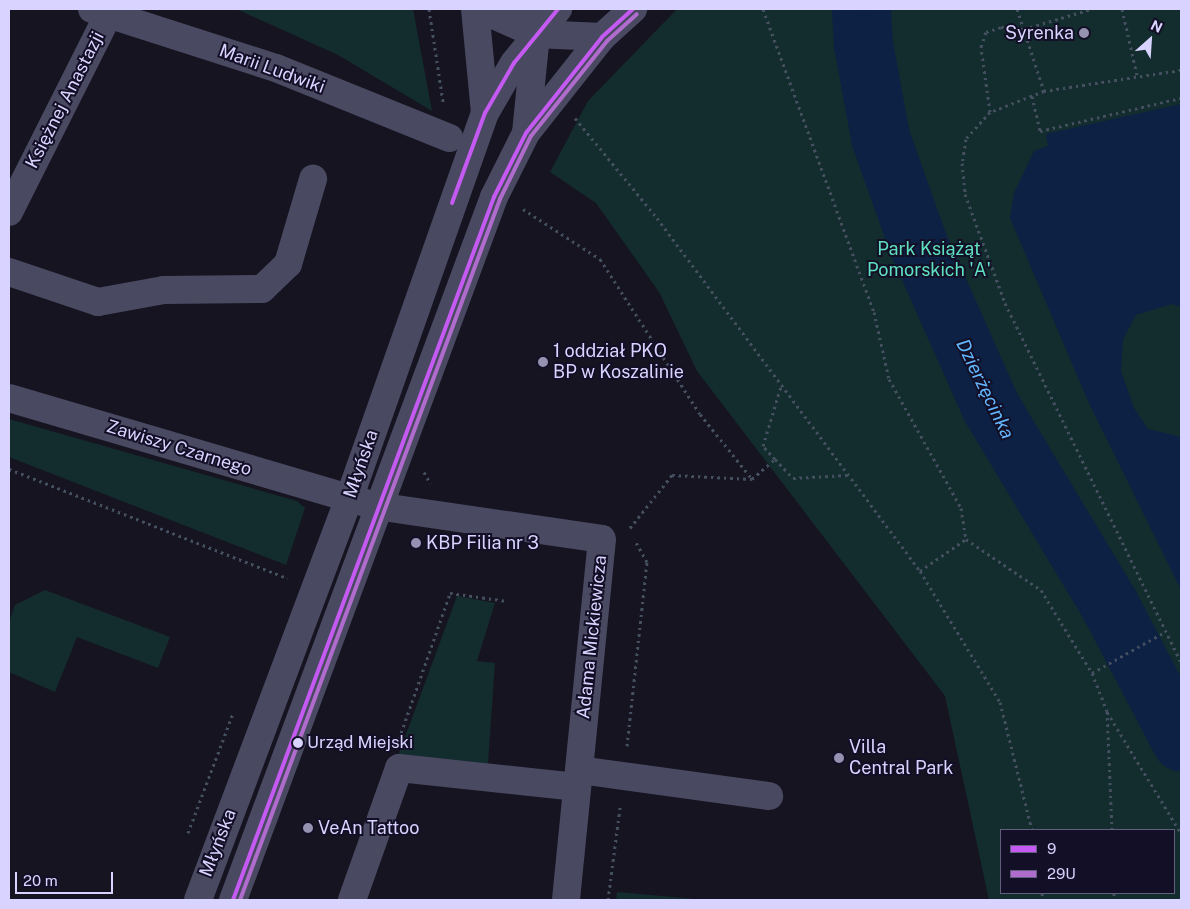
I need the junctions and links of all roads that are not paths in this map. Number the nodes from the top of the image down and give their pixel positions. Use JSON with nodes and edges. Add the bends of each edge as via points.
{"nodes":[{"id":1,"x":475,"y":9,"type":"edge"},
{"id":2,"x":480,"y":9,"type":"edge"},
{"id":3,"x":558,"y":9,"type":"edge"},
{"id":4,"x":634,"y":9,"type":"edge"},
{"id":5,"x":100,"y":12,"type":"edge"},
{"id":6,"x":532,"y":21,"type":"edge"},
{"id":7,"x":602,"y":37,"type":"junction"},
{"id":8,"x":485,"y":113,"type":"junction"},
{"id":9,"x":526,"y":133,"type":"junction"},
{"id":10,"x":449,"y":138,"type":"dead end"},
{"id":11,"x":313,"y":179,"type":"dead end"},
{"id":12,"x":9,"y":212,"type":"edge"},
{"id":13,"x":9,"y":272,"type":"edge"},
{"id":14,"x":9,"y":398,"type":"edge"},
{"id":15,"x":349,"y":499,"type":"junction"},
{"id":16,"x":376,"y":506,"type":"junction"},
{"id":17,"x":578,"y":778,"type":"junction"},
{"id":18,"x":769,"y":796,"type":"dead end"},
{"id":19,"x":198,"y":900,"type":"edge"},
{"id":20,"x":233,"y":900,"type":"edge"},
{"id":21,"x":352,"y":900,"type":"edge"},
{"id":22,"x":566,"y":900,"type":"edge"}],
"edges":[{"from":1,"to":8,"type":"street"},
{"from":2,"to":6,"type":"street"},
{"from":3,"to":6,"type":"street","name":"Młyńska"},
{"from":4,"to":7,"type":"street","name":"Młyńska"},
{"from":5,"to":10,"type":"street","name":"Marii Ludwiki","via":[[276,68]]},
{"from":5,"to":12,"type":"street","name":"Księżnej Anastazji"},
{"from":6,"to":7,"type":"street"},
{"from":6,"to":8,"type":"street","name":"Młyńska"},
{"from":6,"to":9,"type":"street","name":"Młyńska"},
{"from":7,"to":9,"type":"street","name":"Młyńska"},
{"from":8,"to":15,"type":"street","name":"Młyńska"},
{"from":9,"to":16,"type":"street","name":"Młyńska","via":[[494,197]]},
{"from":11,"to":13,"type":"street","via":[[288,264],[262,289],[164,290],[98,302]]},
{"from":14,"to":15,"type":"street","name":"Zawiszy Czarnego"},
{"from":15,"to":16,"type":"street","name":"Adama Mickiewicza"},
{"from":15,"to":19,"type":"street","name":"Młyńska"},
{"from":16,"to":17,"type":"street","name":"Adama Mickiewicza","via":[[602,539]]},
{"from":16,"to":20,"type":"street","name":"Młyńska"},
{"from":17,"to":18,"type":"street","via":[[624,776]]},
{"from":17,"to":21,"type":"street","via":[[399,768]]},
{"from":17,"to":22,"type":"street","name":"Adama Mickiewicza"}]}
